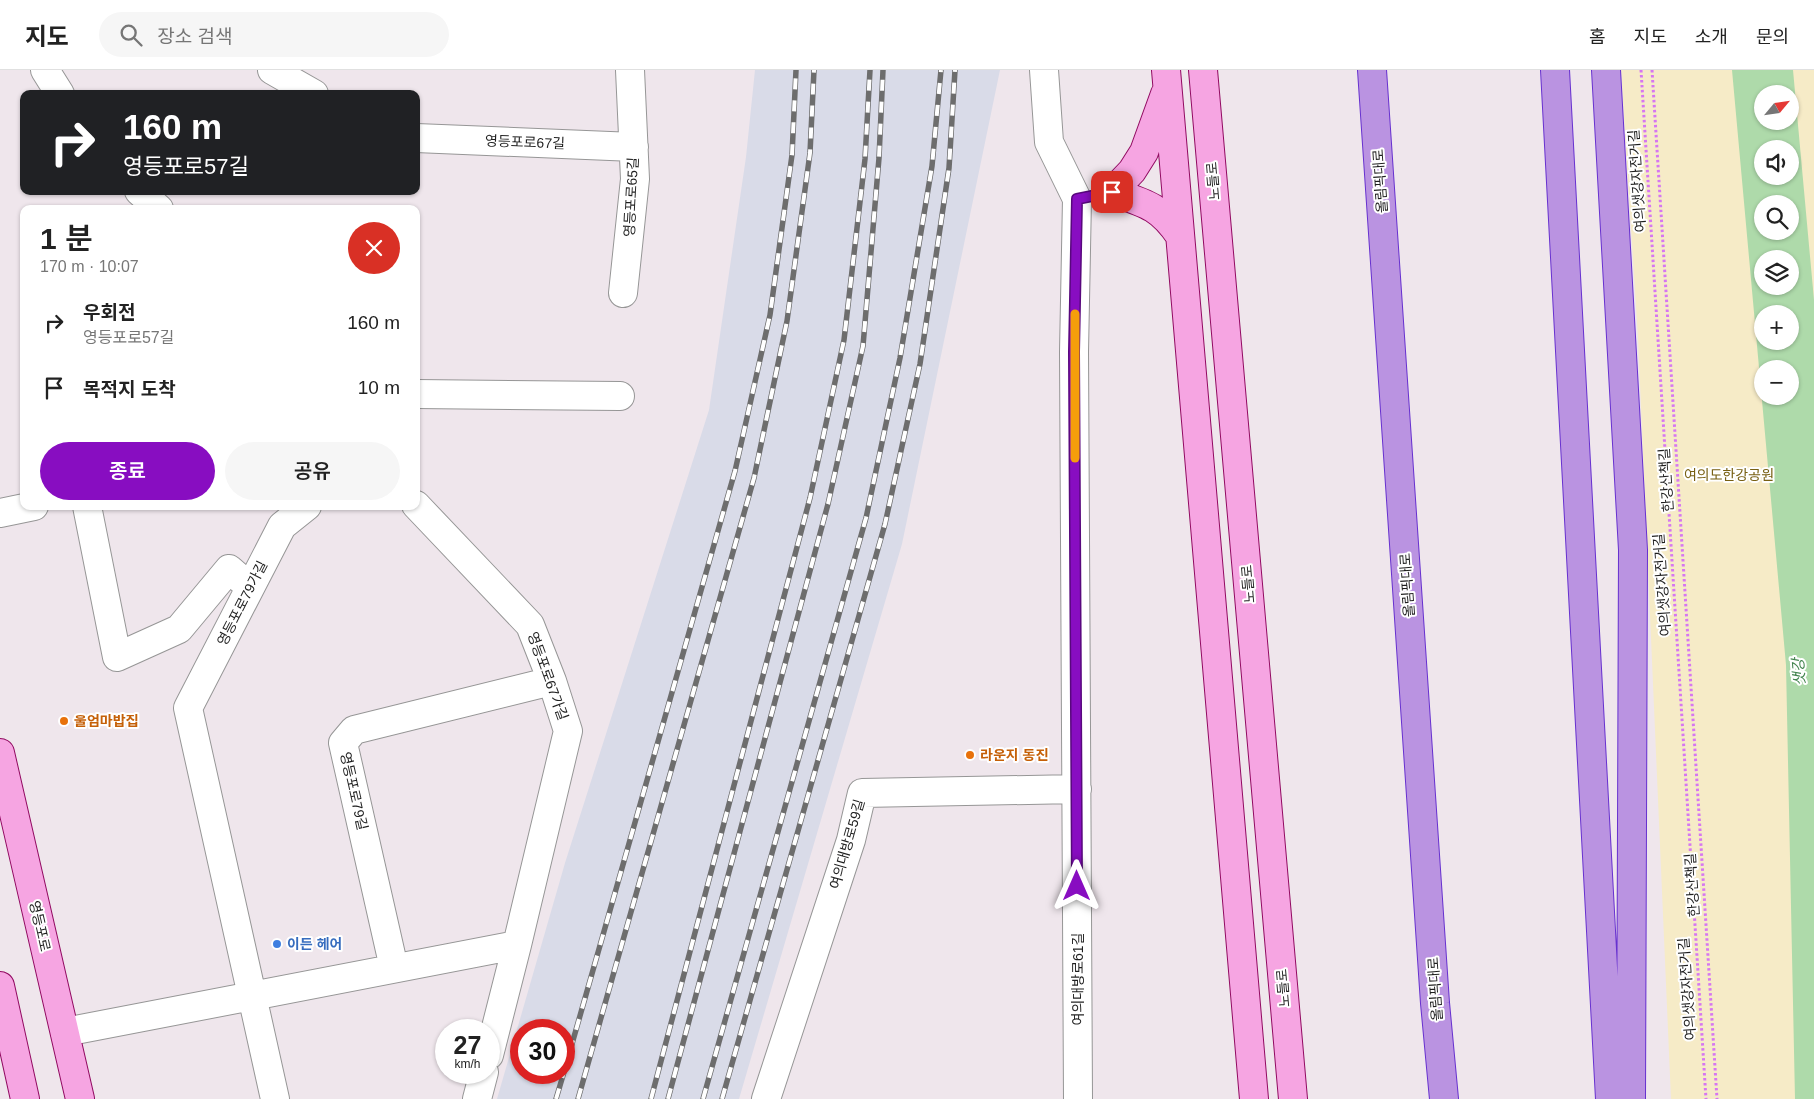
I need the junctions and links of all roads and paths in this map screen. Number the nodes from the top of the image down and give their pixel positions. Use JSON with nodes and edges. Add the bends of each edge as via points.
{"nodes":[{"id":1,"x":45,"y":70,"type":"edge"},
{"id":2,"x":272,"y":70,"type":"edge"},
{"id":3,"x":630,"y":70,"type":"edge"},
{"id":4,"x":1044,"y":70,"type":"edge"},
{"id":5,"x":1203,"y":70,"type":"edge"},
{"id":6,"x":1372,"y":70,"type":"edge"},
{"id":7,"x":1556,"y":70,"type":"edge"},
{"id":8,"x":1606,"y":70,"type":"edge"},
{"id":9,"x":1641,"y":70,"type":"edge"},
{"id":10,"x":1652,"y":70,"type":"edge"},
{"id":11,"x":1167,"y":79,"type":"edge"},
{"id":12,"x":58,"y":90,"type":"edge"},
{"id":13,"x":307,"y":90,"type":"edge"},
{"id":14,"x":420,"y":138,"type":"edge"},
{"id":15,"x":634,"y":147,"type":"junction"},
{"id":16,"x":1112,"y":192,"type":"junction"},
{"id":17,"x":143,"y":195,"type":"edge"},
{"id":18,"x":1077,"y":199,"type":"junction"},
{"id":19,"x":155,"y":205,"type":"edge"},
{"id":20,"x":1180,"y":236,"type":"junction"},
{"id":21,"x":623,"y":293,"type":"dead end"},
{"id":22,"x":420,"y":394,"type":"edge"},
{"id":23,"x":620,"y":396,"type":"dead end"},
{"id":24,"x":20,"y":509,"type":"edge"},
{"id":25,"x":420,"y":509,"type":"edge"},
{"id":26,"x":88,"y":510,"type":"edge"},
{"id":27,"x":302,"y":510,"type":"edge"},
{"id":28,"x":0,"y":513,"type":"edge"},
{"id":29,"x":250,"y":587,"type":"junction"},
{"id":30,"x":552,"y":681,"type":"junction"},
{"id":31,"x":0,"y":753,"type":"edge"},
{"id":32,"x":1077,"y":789,"type":"junction"},
{"id":33,"x":517,"y":945,"type":"junction"},
{"id":34,"x":394,"y":968,"type":"junction"},
{"id":35,"x":0,"y":986,"type":"edge"},
{"id":36,"x":251,"y":996,"type":"junction"},
{"id":37,"x":498,"y":1019,"type":"edge"},
{"id":38,"x":66,"y":1032,"type":"junction"},
{"id":39,"x":481,"y":1084,"type":"edge"},
{"id":40,"x":25,"y":1099,"type":"edge"},
{"id":41,"x":80,"y":1099,"type":"edge"},
{"id":42,"x":275,"y":1099,"type":"edge"},
{"id":43,"x":478,"y":1099,"type":"edge"},
{"id":44,"x":766,"y":1099,"type":"edge"},
{"id":45,"x":1078,"y":1099,"type":"edge"},
{"id":46,"x":1254,"y":1099,"type":"edge"},
{"id":47,"x":1293,"y":1099,"type":"edge"},
{"id":48,"x":1444,"y":1099,"type":"edge"},
{"id":49,"x":1610,"y":1099,"type":"edge"},
{"id":50,"x":1631,"y":1099,"type":"edge"},
{"id":51,"x":1706,"y":1099,"type":"edge"},
{"id":52,"x":1717,"y":1099,"type":"edge"}],
"edges":[{"from":1,"to":12,"type":"street"},
{"from":2,"to":13,"type":"street"},
{"from":3,"to":15,"type":"street","name":"영등포로65길"},
{"from":4,"to":18,"type":"street","via":[[1049,142]]},
{"from":5,"to":47,"type":"main road","name":"노들로"},
{"from":6,"to":48,"type":"highway","name":"올림픽대로"},
{"from":7,"to":49,"type":"highway"},
{"from":8,"to":50,"type":"highway","via":[[1633,550]]},
{"from":9,"to":51,"type":"path","name":"여의샛강자전거길"},
{"from":10,"to":52,"type":"path","name":"한강산책길"},
{"from":11,"to":16,"type":"main road","via":[[1144,152]]},
{"from":11,"to":20,"type":"main road"},
{"from":14,"to":15,"type":"street","name":"영등포로67길"},
{"from":15,"to":21,"type":"street","name":"영등포로65길","via":[[635,179]]},
{"from":16,"to":18,"type":"street"},
{"from":16,"to":20,"type":"main road","via":[[1148,204],[1168,217]]},
{"from":17,"to":19,"type":"street"},
{"from":18,"to":32,"type":"street","name":"여의대방로61길","via":[[1074,352]]},
{"from":20,"to":46,"type":"main road"},
{"from":22,"to":23,"type":"street"},
{"from":24,"to":28,"type":"street"},
{"from":25,"to":30,"type":"street","name":"영등포로67가길","via":[[530,625]]},
{"from":26,"to":29,"type":"street","via":[[117,657],[179,629],[229,569]]},
{"from":27,"to":29,"type":"street","name":"영등포로79가길","via":[[282,526]]},
{"from":29,"to":36,"type":"street","name":"영등포로79가길","via":[[188,708]]},
{"from":30,"to":33,"type":"street","name":"영등포로67가길","via":[[568,731]]},
{"from":30,"to":34,"type":"street","name":"영등포로79길","via":[[354,730],[342,743]]},
{"from":31,"to":38,"type":"main road","name":"영등포로"},
{"from":32,"to":44,"type":"street","name":"여의대방로59길","via":[[862,793],[851,840]]},
{"from":32,"to":45,"type":"street","name":"여의대방로61길"},
{"from":33,"to":34,"type":"street"},
{"from":33,"to":37,"type":"street"},
{"from":34,"to":36,"type":"street"},
{"from":35,"to":40,"type":"main road"},
{"from":36,"to":38,"type":"street"},
{"from":36,"to":42,"type":"street"},
{"from":38,"to":41,"type":"main road","name":"영등포로"},
{"from":39,"to":43,"type":"street"}]}
